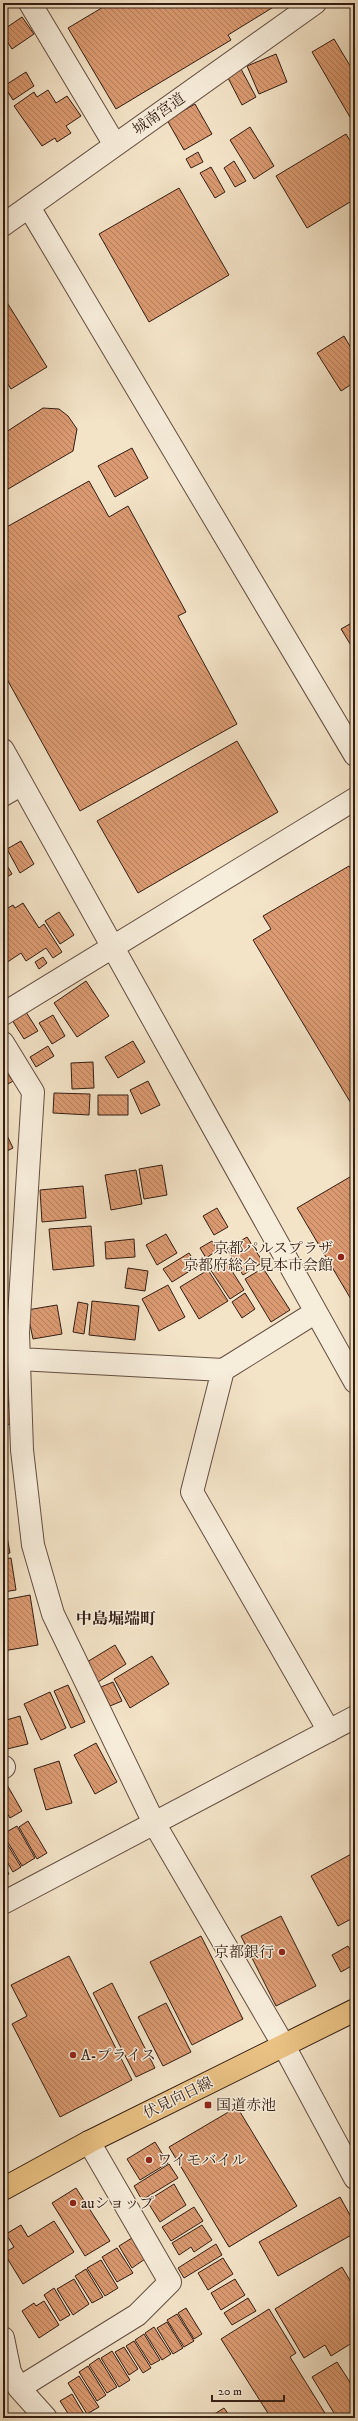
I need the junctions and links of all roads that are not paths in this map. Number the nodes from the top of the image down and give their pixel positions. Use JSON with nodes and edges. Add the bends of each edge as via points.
{"nodes":[{"id":1,"x":30,"y":3,"type":"edge"},
{"id":2,"x":315,"y":3,"type":"edge"},
{"id":3,"x":115,"y":145,"type":"junction"},
{"id":4,"x":29,"y":206,"type":"junction"},
{"id":5,"x":3,"y":225,"type":"edge"},
{"id":6,"x":3,"y":750,"type":"edge"},
{"id":7,"x":355,"y":755,"type":"edge"},
{"id":8,"x":22,"y":784,"type":"junction"},
{"id":9,"x":3,"y":795,"type":"edge"},
{"id":10,"x":355,"y":799,"type":"edge"},
{"id":11,"x":113,"y":948,"type":"junction"},
{"id":12,"x":3,"y":1014,"type":"edge"},
{"id":13,"x":3,"y":1043,"type":"edge"},
{"id":14,"x":316,"y":1312,"type":"junction"},
{"id":15,"x":19,"y":1359,"type":"junction"},
{"id":16,"x":223,"y":1370,"type":"junction"},
{"id":17,"x":355,"y":1382,"type":"edge"},
{"id":18,"x":355,"y":1717,"type":"edge"},
{"id":19,"x":329,"y":1730,"type":"junction"},
{"id":20,"x":154,"y":1823,"type":"junction"},
{"id":21,"x":3,"y":1903,"type":"edge"},
{"id":22,"x":355,"y":2010,"type":"edge"},
{"id":23,"x":284,"y":2046,"type":"junction"},
{"id":24,"x":89,"y":2142,"type":"junction"},
{"id":25,"x":355,"y":2178,"type":"edge"},
{"id":26,"x":3,"y":2189,"type":"edge"},
{"id":27,"x":3,"y":2338,"type":"edge"},
{"id":28,"x":19,"y":2388,"type":"junction"},
{"id":29,"x":46,"y":2418,"type":"edge"}],
"edges":[{"from":1,"to":3,"type":"street"},
{"from":2,"to":3,"type":"street","name":"城南宮道"},
{"from":3,"to":4,"type":"street","name":"城南宮道"},
{"from":4,"to":5,"type":"street","name":"城南宮道"},
{"from":4,"to":7,"type":"street"},
{"from":6,"to":8,"type":"street"},
{"from":8,"to":9,"type":"street"},
{"from":8,"to":11,"type":"street"},
{"from":10,"to":11,"type":"street"},
{"from":11,"to":12,"type":"street"},
{"from":11,"to":14,"type":"street"},
{"from":13,"to":15,"type":"street","via":[[33,1092],[18,1333]]},
{"from":14,"to":16,"type":"street"},
{"from":14,"to":17,"type":"street"},
{"from":15,"to":16,"type":"street"},
{"from":15,"to":20,"type":"street","via":[[22,1450],[33,1545],[53,1614]]},
{"from":16,"to":19,"type":"street","via":[[192,1492]]},
{"from":18,"to":19,"type":"street"},
{"from":19,"to":20,"type":"street"},
{"from":20,"to":21,"type":"street"},
{"from":20,"to":23,"type":"street"},
{"from":22,"to":23,"type":"main road","name":"伏見向日線"},
{"from":23,"to":24,"type":"main road","name":"伏見向日線"},
{"from":23,"to":25,"type":"street"},
{"from":24,"to":26,"type":"main road","name":"伏見向日線"},
{"from":24,"to":28,"type":"street","via":[[170,2282],[137,2315]]},
{"from":27,"to":28,"type":"street","via":[[10,2372]]},
{"from":28,"to":29,"type":"street"}]}
